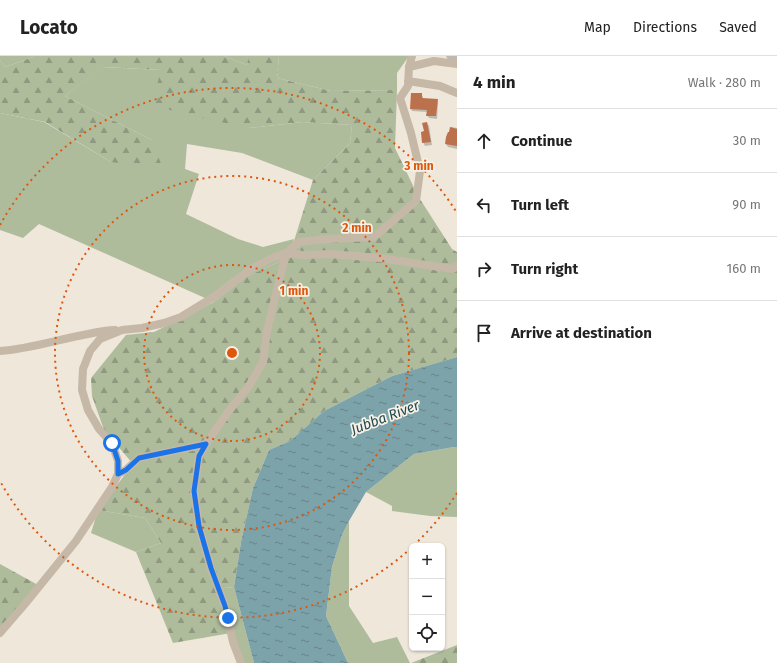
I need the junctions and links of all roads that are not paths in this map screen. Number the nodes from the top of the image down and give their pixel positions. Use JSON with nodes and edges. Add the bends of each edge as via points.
{"nodes":[{"id":1,"x":412,"y":56,"type":"edge"},
{"id":2,"x":457,"y":64,"type":"edge"},
{"id":3,"x":409,"y":67,"type":"junction"},
{"id":4,"x":408,"y":81,"type":"junction"},
{"id":5,"x":457,"y":93,"type":"edge"},
{"id":6,"x":286,"y":253,"type":"junction"},
{"id":7,"x":456,"y":268,"type":"edge"},
{"id":8,"x":122,"y":330,"type":"junction"},
{"id":9,"x":0,"y":351,"type":"edge"},
{"id":10,"x":206,"y":444,"type":"junction"},
{"id":11,"x":118,"y":474,"type":"junction"},
{"id":12,"x":0,"y":633,"type":"edge"},
{"id":13,"x":241,"y":663,"type":"edge"}],
"edges":[{"from":1,"to":3,"type":"street"},
{"from":2,"to":3,"type":"street","via":[[434,61]]},
{"from":3,"to":4,"type":"street"},
{"from":4,"to":5,"type":"street","via":[[440,86]]},
{"from":4,"to":6,"type":"street","via":[[408,86],[400,98],[412,133],[420,171],[416,201],[374,237],[299,242]]},
{"from":6,"to":7,"type":"street","via":[[380,258]]},
{"from":6,"to":8,"type":"street","via":[[251,269],[181,317],[142,328]]},
{"from":6,"to":10,"type":"street","via":[[267,331],[263,362],[250,386]]},
{"from":8,"to":9,"type":"street","via":[[108,330],[17,350]]},
{"from":8,"to":11,"type":"street","via":[[100,338],[90,351],[83,369],[82,390],[88,410],[99,429],[112,443],[118,461]]},
{"from":10,"to":11,"type":"street","via":[[139,458]]},
{"from":10,"to":13,"type":"street","via":[[199,456],[194,491],[199,526]]},
{"from":11,"to":12,"type":"street","via":[[76,541]]}]}
